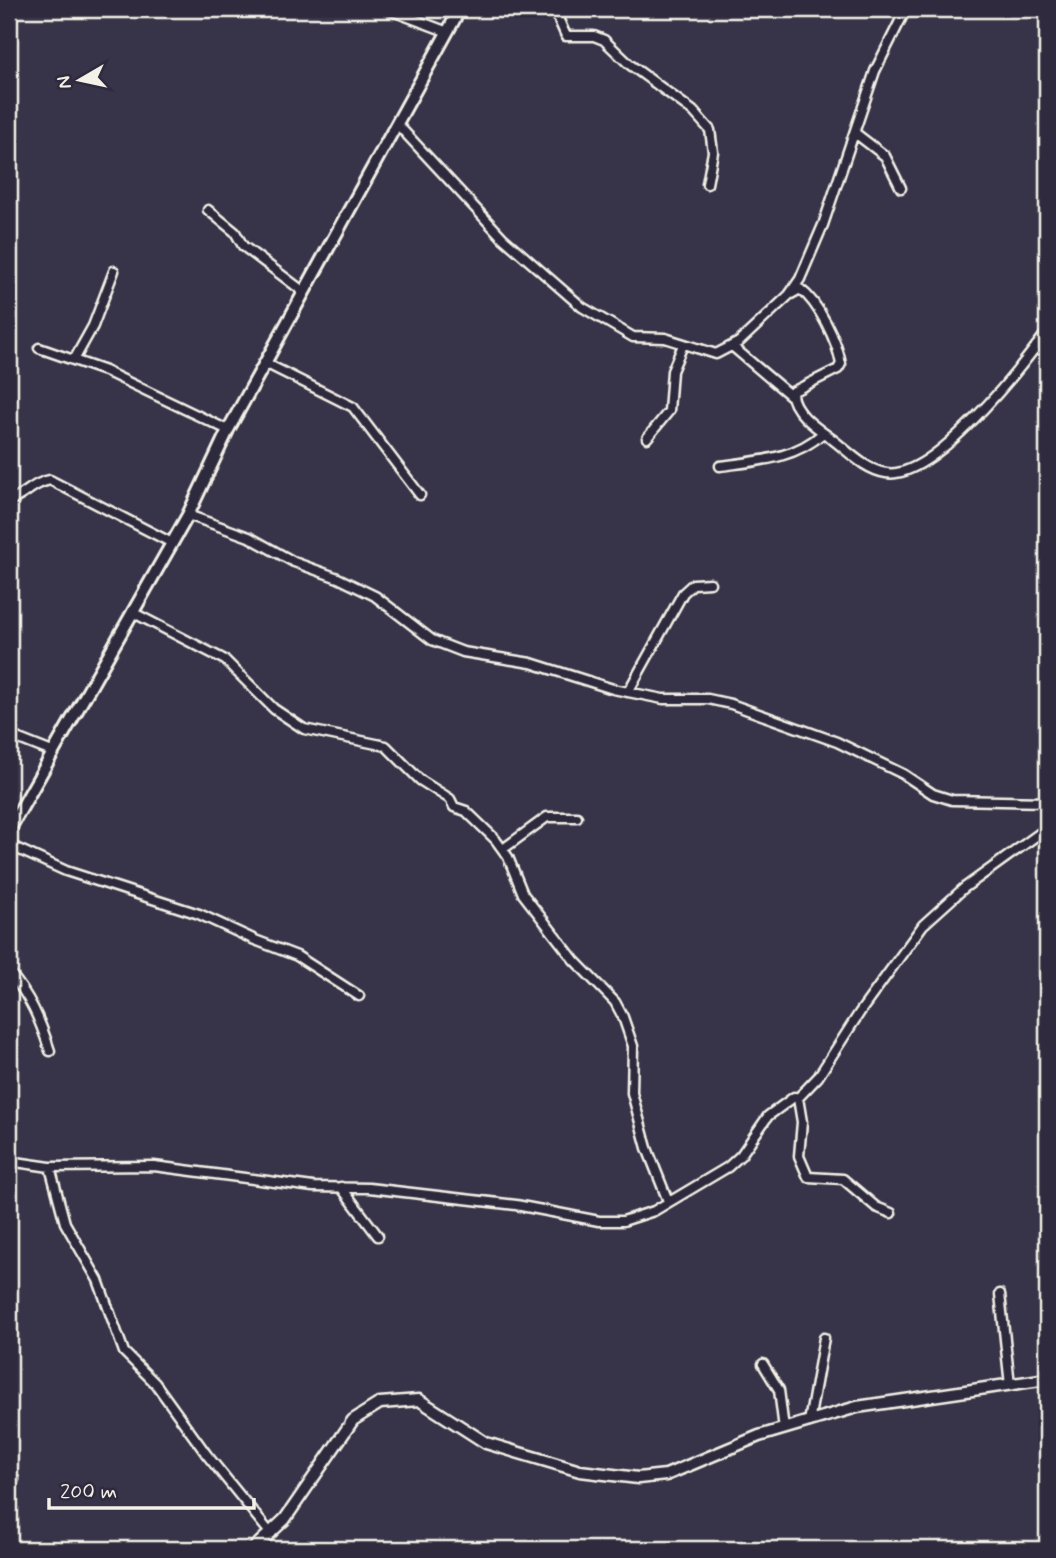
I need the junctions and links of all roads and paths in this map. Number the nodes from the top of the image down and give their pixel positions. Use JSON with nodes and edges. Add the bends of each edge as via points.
{"nodes":[{"id":1,"x":387,"y":9,"type":"edge"},
{"id":2,"x":460,"y":9,"type":"edge"},
{"id":3,"x":554,"y":9,"type":"edge"},
{"id":4,"x":906,"y":9,"type":"edge"},
{"id":5,"x":448,"y":33,"type":"junction"},
{"id":6,"x":397,"y":124,"type":"junction"},
{"id":7,"x":855,"y":133,"type":"junction"},
{"id":8,"x":707,"y":184,"type":"dead end"},
{"id":9,"x":901,"y":188,"type":"dead end"},
{"id":10,"x":208,"y":210,"type":"dead end"},
{"id":11,"x":114,"y":271,"type":"dead end"},
{"id":12,"x":304,"y":292,"type":"junction"},
{"id":13,"x":789,"y":295,"type":"junction"},
{"id":14,"x":1047,"y":332,"type":"edge"},
{"id":15,"x":680,"y":343,"type":"junction"},
{"id":16,"x":732,"y":346,"type":"junction"},
{"id":17,"x":1036,"y":346,"type":"junction"},
{"id":18,"x":39,"y":348,"type":"dead end"},
{"id":19,"x":1047,"y":354,"type":"edge"},
{"id":20,"x":74,"y":360,"type":"junction"},
{"id":21,"x":265,"y":363,"type":"junction"},
{"id":22,"x":791,"y":396,"type":"junction"},
{"id":23,"x":228,"y":430,"type":"junction"},
{"id":24,"x":823,"y":433,"type":"junction"},
{"id":25,"x":647,"y":438,"type":"dead end"},
{"id":26,"x":720,"y":466,"type":"dead end"},
{"id":27,"x":420,"y":495,"type":"dead end"},
{"id":28,"x":9,"y":501,"type":"edge"},
{"id":29,"x":188,"y":516,"type":"junction"},
{"id":30,"x":172,"y":543,"type":"junction"},
{"id":31,"x":710,"y":583,"type":"dead end"},
{"id":32,"x":132,"y":612,"type":"junction"},
{"id":33,"x":628,"y":692,"type":"junction"},
{"id":34,"x":9,"y":734,"type":"edge"},
{"id":35,"x":52,"y":752,"type":"junction"},
{"id":36,"x":1047,"y":802,"type":"edge"},
{"id":37,"x":577,"y":817,"type":"dead end"},
{"id":38,"x":1047,"y":828,"type":"edge"},
{"id":39,"x":9,"y":830,"type":"edge"},
{"id":40,"x":9,"y":845,"type":"edge"},
{"id":41,"x":503,"y":849,"type":"junction"},
{"id":42,"x":9,"y":972,"type":"edge"},
{"id":43,"x":359,"y":996,"type":"dead end"},
{"id":44,"x":50,"y":1051,"type":"dead end"},
{"id":45,"x":798,"y":1098,"type":"junction"},
{"id":46,"x":9,"y":1161,"type":"edge"},
{"id":47,"x":50,"y":1167,"type":"junction"},
{"id":48,"x":341,"y":1187,"type":"junction"},
{"id":49,"x":668,"y":1201,"type":"junction"},
{"id":50,"x":891,"y":1213,"type":"dead end"},
{"id":51,"x":378,"y":1236,"type":"dead end"},
{"id":52,"x":1000,"y":1294,"type":"dead end"},
{"id":53,"x":824,"y":1338,"type":"dead end"},
{"id":54,"x":763,"y":1364,"type":"dead end"},
{"id":55,"x":1047,"y":1380,"type":"edge"},
{"id":56,"x":1010,"y":1385,"type":"junction"},
{"id":57,"x":809,"y":1422,"type":"junction"},
{"id":58,"x":784,"y":1429,"type":"junction"},
{"id":59,"x":271,"y":1534,"type":"junction"},
{"id":60,"x":255,"y":1549,"type":"edge"}],
"edges":[{"from":1,"to":5,"type":"street"},
{"from":2,"to":5,"type":"main road"},
{"from":3,"to":8,"type":"street","via":[[566,36],[604,40],[710,130],[713,152]]},
{"from":4,"to":7,"type":"street","via":[[875,71]]},
{"from":5,"to":6,"type":"main road"},
{"from":6,"to":12,"type":"main road"},
{"from":6,"to":15,"type":"street","via":[[503,238],[563,292],[634,337]]},
{"from":7,"to":9,"type":"street","via":[[884,156]]},
{"from":7,"to":13,"type":"street","via":[[823,225]]},
{"from":10,"to":12,"type":"street","via":[[243,246]]},
{"from":11,"to":20,"type":"street"},
{"from":12,"to":21,"type":"main road"},
{"from":13,"to":16,"type":"street"},
{"from":13,"to":22,"type":"street","via":[[800,289],[808,298],[836,346],[841,364]]},
{"from":14,"to":17,"type":"street"},
{"from":15,"to":16,"type":"street","via":[[716,354]]},
{"from":15,"to":25,"type":"street","via":[[669,411]]},
{"from":16,"to":22,"type":"street"},
{"from":17,"to":19,"type":"street"},
{"from":17,"to":24,"type":"street","via":[[981,412],[914,469],[887,474]]},
{"from":18,"to":20,"type":"street"},
{"from":20,"to":23,"type":"street"},
{"from":21,"to":23,"type":"main road"},
{"from":21,"to":27,"type":"street","via":[[353,407]]},
{"from":22,"to":24,"type":"street"},
{"from":23,"to":29,"type":"main road"},
{"from":24,"to":26,"type":"street","via":[[810,445],[790,453]]},
{"from":28,"to":30,"type":"street","via":[[36,482],[50,480]]},
{"from":29,"to":30,"type":"main road"},
{"from":29,"to":33,"type":"street","via":[[249,537],[293,562],[375,596],[446,646],[531,663]]},
{"from":30,"to":32,"type":"main road"},
{"from":31,"to":33,"type":"street","via":[[693,584],[683,593]]},
{"from":32,"to":35,"type":"main road"},
{"from":32,"to":41,"type":"street","via":[[225,660],[274,709],[304,729],[386,746],[420,780],[466,811]]},
{"from":33,"to":36,"type":"street","via":[[731,704],[837,742],[952,800]]},
{"from":34,"to":35,"type":"street"},
{"from":35,"to":39,"type":"main road"},
{"from":37,"to":41,"type":"street","via":[[547,817]]},
{"from":38,"to":45,"type":"street","via":[[964,888],[923,925],[818,1077]]},
{"from":40,"to":43,"type":"street","via":[[66,871],[200,914],[298,956]]},
{"from":41,"to":49,"type":"street","via":[[523,894],[624,1017],[633,1046],[632,1093]]},
{"from":42,"to":44,"type":"street","via":[[33,1004]]},
{"from":45,"to":49,"type":"street","via":[[768,1116],[728,1167]]},
{"from":45,"to":50,"type":"street","via":[[802,1122],[799,1156],[808,1178],[843,1179],[876,1207]]},
{"from":46,"to":47,"type":"street"},
{"from":47,"to":48,"type":"street","via":[[154,1166]]},
{"from":47,"to":59,"type":"street","via":[[65,1223],[98,1279],[124,1352],[155,1382]]},
{"from":48,"to":49,"type":"street","via":[[516,1205],[599,1221],[641,1218]]},
{"from":48,"to":51,"type":"street"},
{"from":52,"to":56,"type":"street"},
{"from":53,"to":57,"type":"street"},
{"from":54,"to":58,"type":"street","via":[[779,1390]]},
{"from":55,"to":56,"type":"street"},
{"from":56,"to":57,"type":"street","via":[[857,1407]]},
{"from":57,"to":58,"type":"street"},
{"from":58,"to":59,"type":"street","via":[[666,1475],[638,1478],[580,1471],[486,1443],[419,1401],[380,1403],[353,1420]]},
{"from":59,"to":60,"type":"street"}]}
